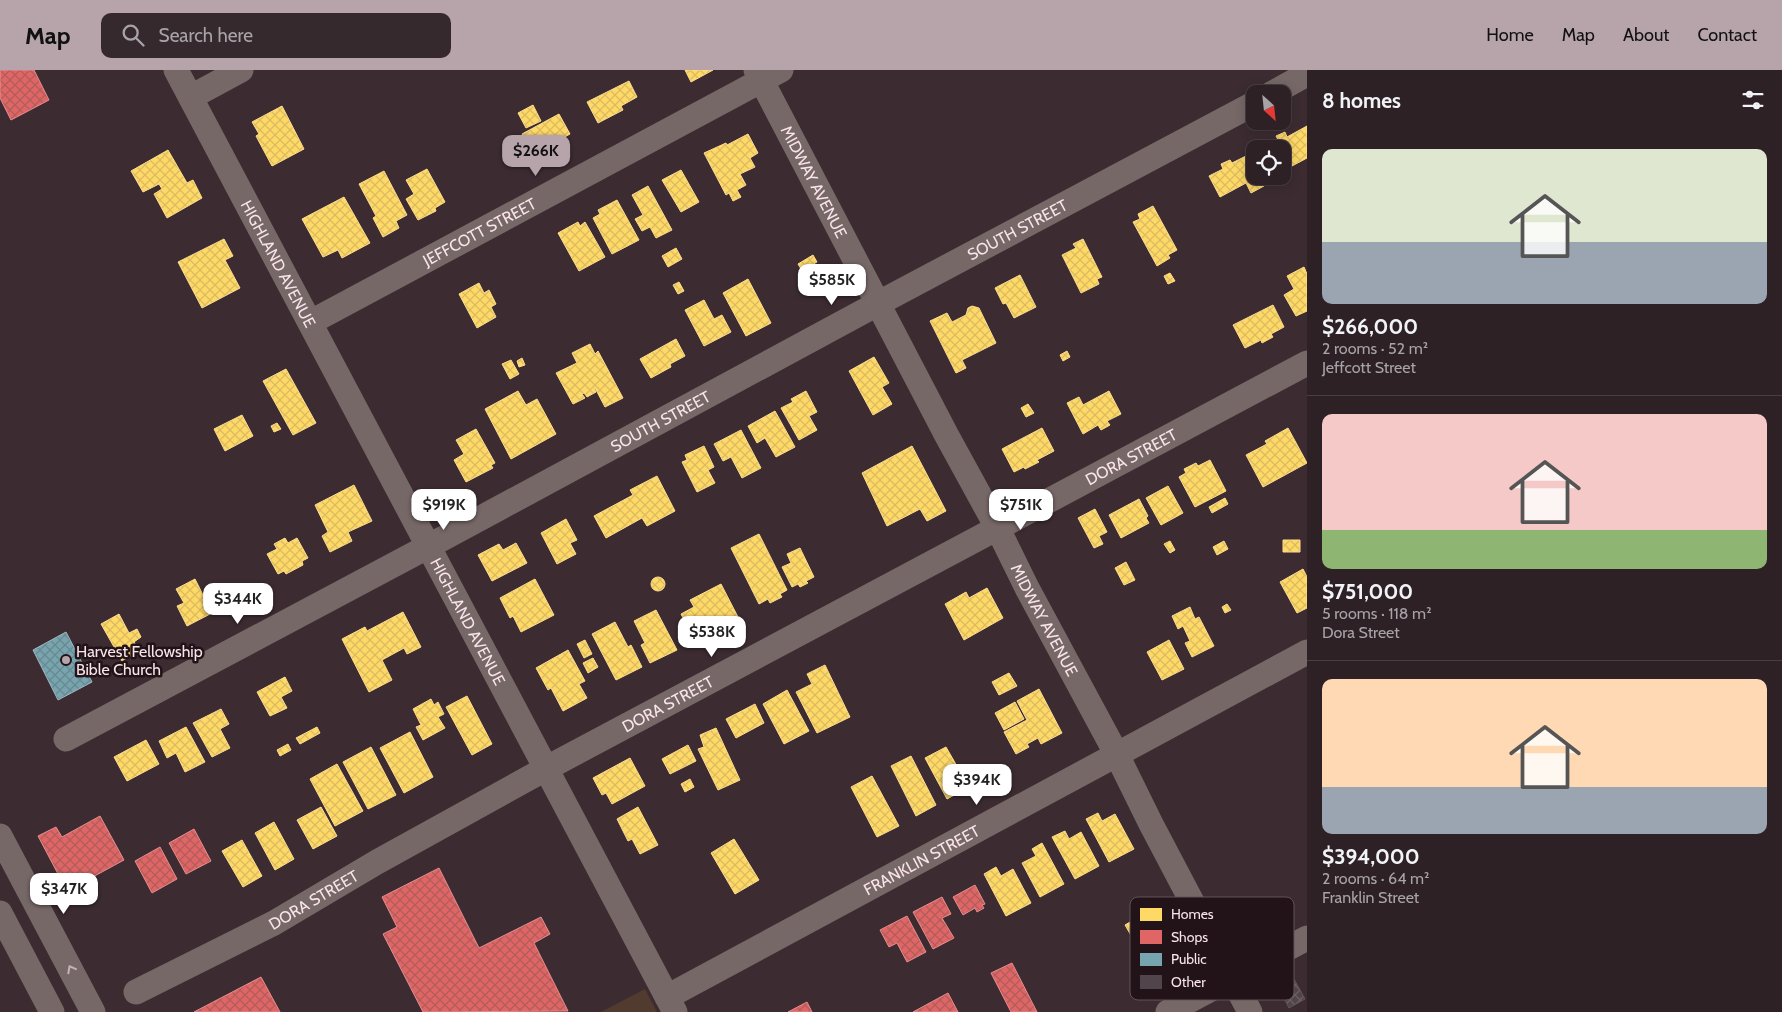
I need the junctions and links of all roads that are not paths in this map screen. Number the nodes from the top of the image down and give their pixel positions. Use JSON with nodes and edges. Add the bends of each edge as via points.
{"nodes":[{"id":1,"x":176,"y":70,"type":"edge"},
{"id":2,"x":242,"y":70,"type":"edge"},
{"id":3,"x":766,"y":74,"type":"edge"},
{"id":4,"x":1307,"y":74,"type":"edge"},
{"id":5,"x":1287,"y":85,"type":"edge"},
{"id":6,"x":191,"y":98,"type":"junction"},
{"id":7,"x":1246,"y":108,"type":"edge"},
{"id":8,"x":879,"y":302,"type":"junction"},
{"id":9,"x":311,"y":322,"type":"junction"},
{"id":10,"x":1307,"y":363,"type":"edge"},
{"id":11,"x":998,"y":529,"type":"junction"},
{"id":12,"x":429,"y":546,"type":"junction"},
{"id":13,"x":1307,"y":652,"type":"edge"},
{"id":14,"x":66,"y":739,"type":"dead end"},
{"id":15,"x":1117,"y":755,"type":"junction"},
{"id":16,"x":547,"y":768,"type":"junction"},
{"id":17,"x":0,"y":836,"type":"edge"},
{"id":18,"x":1189,"y":897,"type":"edge"},
{"id":19,"x":0,"y":913,"type":"edge"},
{"id":20,"x":1307,"y":938,"type":"edge"},
{"id":21,"x":1294,"y":945,"type":"edge"},
{"id":22,"x":136,"y":992,"type":"dead end"},
{"id":23,"x":1191,"y":1000,"type":"edge"},
{"id":24,"x":1244,"y":1000,"type":"edge"},
{"id":25,"x":671,"y":1004,"type":"edge"},
{"id":26,"x":52,"y":1012,"type":"edge"},
{"id":27,"x":94,"y":1012,"type":"edge"},
{"id":28,"x":1168,"y":1012,"type":"edge"},
{"id":29,"x":1250,"y":1012,"type":"edge"}],
"edges":[{"from":1,"to":6,"type":"street","name":"HIGHLAND AVENUE"},
{"from":2,"to":6,"type":"street"},
{"from":3,"to":8,"type":"street","name":"MIDWAY AVENUE"},
{"from":3,"to":9,"type":"street","name":"JEFFCOTT STREET"},
{"from":4,"to":5,"type":"street"},
{"from":6,"to":9,"type":"street","name":"HIGHLAND AVENUE"},
{"from":7,"to":8,"type":"street","name":"SOUTH STREET"},
{"from":8,"to":11,"type":"street","name":"MIDWAY AVENUE"},
{"from":8,"to":12,"type":"street","name":"SOUTH STREET"},
{"from":9,"to":12,"type":"street","name":"HIGHLAND AVENUE"},
{"from":10,"to":11,"type":"street","name":"DORA STREET"},
{"from":11,"to":15,"type":"street","name":"MIDWAY AVENUE"},
{"from":11,"to":16,"type":"street","name":"DORA STREET"},
{"from":12,"to":14,"type":"street","name":"SOUTH STREET"},
{"from":12,"to":16,"type":"street","name":"HIGHLAND AVENUE"},
{"from":13,"to":15,"type":"street","name":"FRANKLIN STREET"},
{"from":15,"to":18,"type":"street","name":"MIDWAY AVENUE"},
{"from":15,"to":25,"type":"street","name":"FRANKLIN STREET"},
{"from":16,"to":22,"type":"street","name":"DORA STREET","via":[[274,923]]},
{"from":16,"to":25,"type":"street","name":"HIGHLAND AVENUE"},
{"from":27,"to":17,"type":"street","one_way":true},
{"from":19,"to":26,"type":"street"},
{"from":20,"to":21,"type":"street"},
{"from":23,"to":28,"type":"street"},
{"from":24,"to":29,"type":"street","name":"MIDWAY AVENUE"}]}
